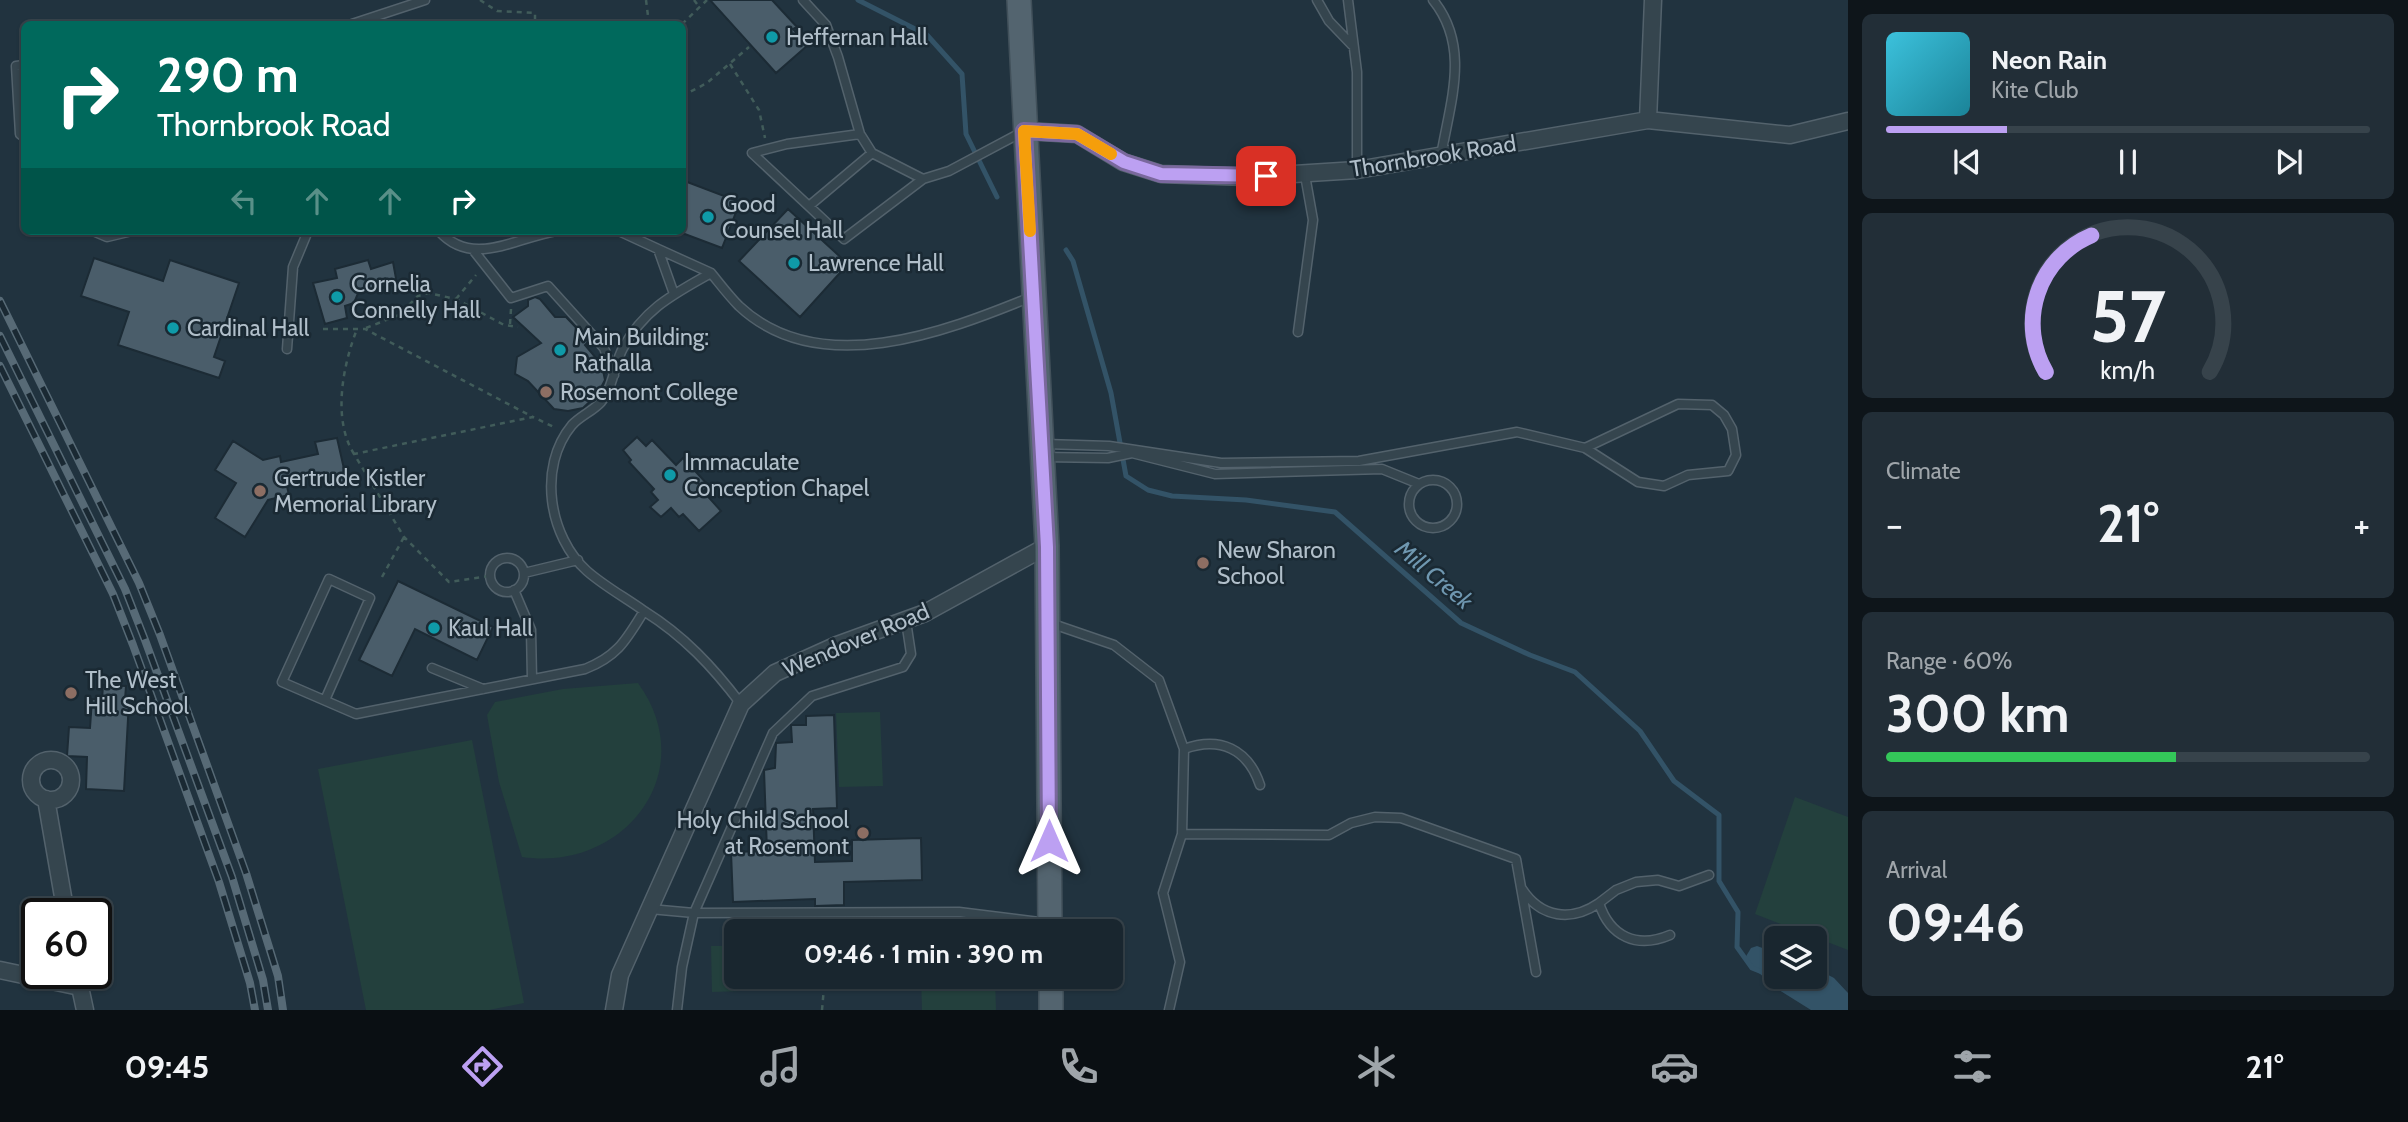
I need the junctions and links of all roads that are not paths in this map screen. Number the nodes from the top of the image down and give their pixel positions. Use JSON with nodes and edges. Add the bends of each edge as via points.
{"nodes":[{"id":1,"x":425,"y":0,"type":"edge"},
{"id":2,"x":803,"y":0,"type":"edge"},
{"id":3,"x":1019,"y":0,"type":"edge"},
{"id":4,"x":1317,"y":0,"type":"edge"},
{"id":5,"x":1348,"y":0,"type":"edge"},
{"id":6,"x":1433,"y":0,"type":"edge"},
{"id":7,"x":1653,"y":0,"type":"edge"},
{"id":8,"x":361,"y":21,"type":"edge"},
{"id":9,"x":1352,"y":45,"type":"junction"},
{"id":10,"x":21,"y":65,"type":"edge"},
{"id":11,"x":1648,"y":120,"type":"junction"},
{"id":12,"x":1848,"y":121,"type":"edge"},
{"id":13,"x":1024,"y":131,"type":"junction"},
{"id":14,"x":860,"y":134,"type":"junction"},
{"id":15,"x":21,"y":135,"type":"edge"},
{"id":16,"x":872,"y":153,"type":"junction"},
{"id":17,"x":1441,"y":156,"type":"junction"},
{"id":18,"x":1357,"y":170,"type":"junction"},
{"id":19,"x":1305,"y":175,"type":"junction"},
{"id":20,"x":923,"y":179,"type":"junction"},
{"id":21,"x":809,"y":206,"type":"junction"},
{"id":22,"x":306,"y":235,"type":"edge"},
{"id":23,"x":444,"y":235,"type":"edge"},
{"id":24,"x":542,"y":235,"type":"edge"},
{"id":25,"x":628,"y":235,"type":"edge"},
{"id":26,"x":658,"y":249,"type":"junction"},
{"id":27,"x":474,"y":251,"type":"junction"},
{"id":28,"x":711,"y":273,"type":"junction"},
{"id":29,"x":674,"y":294,"type":"junction"},
{"id":30,"x":1034,"y":296,"type":"junction"},
{"id":31,"x":1298,"y":332,"type":"dead end"},
{"id":32,"x":288,"y":349,"type":"dead end"},
{"id":33,"x":615,"y":376,"type":"junction"},
{"id":34,"x":1585,"y":447,"type":"junction"},
{"id":35,"x":1043,"y":450,"type":"junction"},
{"id":36,"x":1419,"y":484,"type":"junction"},
{"id":37,"x":1047,"y":547,"type":"junction"},
{"id":38,"x":578,"y":560,"type":"junction"},
{"id":39,"x":524,"y":573,"type":"junction"},
{"id":40,"x":514,"y":590,"type":"junction"},
{"id":41,"x":644,"y":611,"type":"junction"},
{"id":42,"x":906,"y":621,"type":"junction"},
{"id":43,"x":1048,"y":622,"type":"junction"},
{"id":44,"x":432,"y":668,"type":"dead end"},
{"id":45,"x":532,"y":679,"type":"junction"},
{"id":46,"x":483,"y":688,"type":"junction"},
{"id":47,"x":324,"y":700,"type":"junction"},
{"id":48,"x":741,"y":704,"type":"junction"},
{"id":49,"x":1184,"y":749,"type":"junction"},
{"id":50,"x":1260,"y":785,"type":"dead end"},
{"id":51,"x":46,"y":799,"type":"dead end"},
{"id":52,"x":1182,"y":834,"type":"junction"},
{"id":53,"x":1709,"y":875,"type":"dead end"},
{"id":54,"x":1521,"y":886,"type":"junction"},
{"id":55,"x":63,"y":898,"type":"edge"},
{"id":56,"x":1599,"y":903,"type":"junction"},
{"id":57,"x":650,"y":909,"type":"junction"},
{"id":58,"x":694,"y":913,"type":"junction"},
{"id":59,"x":1001,"y":919,"type":"edge"},
{"id":60,"x":1050,"y":919,"type":"edge"},
{"id":61,"x":1670,"y":935,"type":"dead end"},
{"id":62,"x":0,"y":970,"type":"edge"},
{"id":63,"x":1536,"y":972,"type":"dead end"},
{"id":64,"x":21,"y":973,"type":"edge"},
{"id":65,"x":80,"y":989,"type":"edge"},
{"id":66,"x":1051,"y":989,"type":"edge"},
{"id":67,"x":85,"y":1010,"type":"edge"},
{"id":68,"x":614,"y":1010,"type":"edge"},
{"id":69,"x":677,"y":1010,"type":"edge"},
{"id":70,"x":1051,"y":1010,"type":"edge"},
{"id":71,"x":1169,"y":1010,"type":"edge"}],
"edges":[{"from":1,"to":8,"type":"lane"},
{"from":2,"to":14,"type":"lane","via":[[825,25]]},
{"from":3,"to":13,"type":"main road"},
{"from":4,"to":9,"type":"lane"},
{"from":5,"to":9,"type":"lane"},
{"from":6,"to":17,"type":"lane","via":[[1453,40],[1458,62]]},
{"from":7,"to":11,"type":"street"},
{"from":9,"to":18,"type":"lane","via":[[1357,72]]},
{"from":10,"to":15,"type":"lane","via":[[16,66]]},
{"from":11,"to":12,"type":"street","name":"Thornbrook Road","via":[[1790,135]]},
{"from":11,"to":17,"type":"street","name":"Thornbrook Road"},
{"from":13,"to":19,"type":"street","name":"Thornbrook Road","via":[[1077,134],[1124,162],[1161,174]]},
{"from":13,"to":20,"type":"lane","via":[[949,171]]},
{"from":13,"to":30,"type":"main road"},
{"from":14,"to":16,"type":"lane"},
{"from":14,"to":21,"type":"lane","via":[[752,153]]},
{"from":16,"to":20,"type":"lane"},
{"from":16,"to":21,"type":"lane"},
{"from":17,"to":18,"type":"street","name":"Thornbrook Road"},
{"from":18,"to":19,"type":"street","name":"Thornbrook Road"},
{"from":19,"to":31,"type":"lane","via":[[1312,220]]},
{"from":20,"to":21,"type":"lane","via":[[844,239]]},
{"from":22,"to":32,"type":"lane","via":[[293,267]]},
{"from":23,"to":27,"type":"lane","via":[[460,248]]},
{"from":24,"to":27,"type":"lane"},
{"from":25,"to":26,"type":"lane"},
{"from":26,"to":28,"type":"lane"},
{"from":26,"to":29,"type":"lane"},
{"from":27,"to":33,"type":"lane","via":[[511,298],[548,286],[604,348]]},
{"from":28,"to":29,"type":"lane"},
{"from":28,"to":30,"type":"lane","via":[[748,313],[776,331],[818,344],[898,340],[968,322]]},
{"from":29,"to":33,"type":"lane","via":[[658,303],[622,349]]},
{"from":30,"to":35,"type":"main road"},
{"from":33,"to":38,"type":"lane","via":[[601,402],[571,425],[556,454],[551,485],[554,517]]},
{"from":34,"to":34,"type":"lane","via":[[1638,482],[1664,486],[1688,475],[1728,471],[1736,455],[1732,429],[1724,415],[1712,405],[1697,402],[1678,404]]},
{"from":34,"to":35,"type":"lane","via":[[1517,432],[1359,461],[1221,463],[1109,446]]},
{"from":35,"to":36,"type":"lane","via":[[1078,458],[1132,453],[1215,474],[1382,469]]},
{"from":35,"to":37,"type":"main road"},
{"from":36,"to":36,"type":"lane","via":[[1410,496],[1412,517],[1431,528],[1446,524],[1455,513],[1453,491],[1434,480]]},
{"from":37,"to":42,"type":"street","name":"Wendover Road"},
{"from":37,"to":43,"type":"main road"},
{"from":38,"to":39,"type":"lane"},
{"from":38,"to":41,"type":"lane","via":[[587,572]]},
{"from":39,"to":40,"type":"lane"},
{"from":39,"to":40,"type":"lane","via":[[518,562],[505,557],[493,564],[491,583],[501,591]]},
{"from":40,"to":45,"type":"lane","via":[[531,630]]},
{"from":41,"to":45,"type":"lane","via":[[624,644],[607,660]]},
{"from":41,"to":48,"type":"lane","via":[[674,630],[712,666]]},
{"from":42,"to":48,"type":"street","name":"Wendover Road","via":[[775,673]]},
{"from":42,"to":58,"type":"lane","via":[[911,654],[903,667],[812,696],[773,733]]},
{"from":43,"to":49,"type":"lane","via":[[1114,645],[1159,680]]},
{"from":43,"to":60,"type":"main road"},
{"from":44,"to":46,"type":"lane"},
{"from":45,"to":46,"type":"lane"},
{"from":46,"to":47,"type":"lane","via":[[356,714]]},
{"from":47,"to":47,"type":"lane","via":[[282,682],[329,579],[370,598]]},
{"from":48,"to":57,"type":"street","name":"Wendover Road"},
{"from":49,"to":50,"type":"lane","via":[[1199,743],[1232,747],[1250,763]]},
{"from":49,"to":52,"type":"lane"},
{"from":51,"to":55,"type":"street"},
{"from":52,"to":54,"type":"lane","via":[[1329,835],[1351,822],[1401,818],[1516,859]]},
{"from":52,"to":71,"type":"lane","via":[[1163,893],[1180,962]]},
{"from":53,"to":56,"type":"lane","via":[[1679,886],[1658,880],[1636,882]]},
{"from":54,"to":56,"type":"lane","via":[[1541,909],[1556,915],[1586,912]]},
{"from":54,"to":63,"type":"lane"},
{"from":56,"to":61,"type":"lane","via":[[1604,918],[1626,939],[1656,941]]},
{"from":57,"to":58,"type":"lane"},
{"from":57,"to":68,"type":"street","name":"Wendover Road","via":[[620,975]]},
{"from":58,"to":59,"type":"lane","via":[[959,912]]},
{"from":58,"to":69,"type":"lane"},
{"from":62,"to":64,"type":"street"},
{"from":65,"to":67,"type":"street"},
{"from":66,"to":70,"type":"main road"}]}
